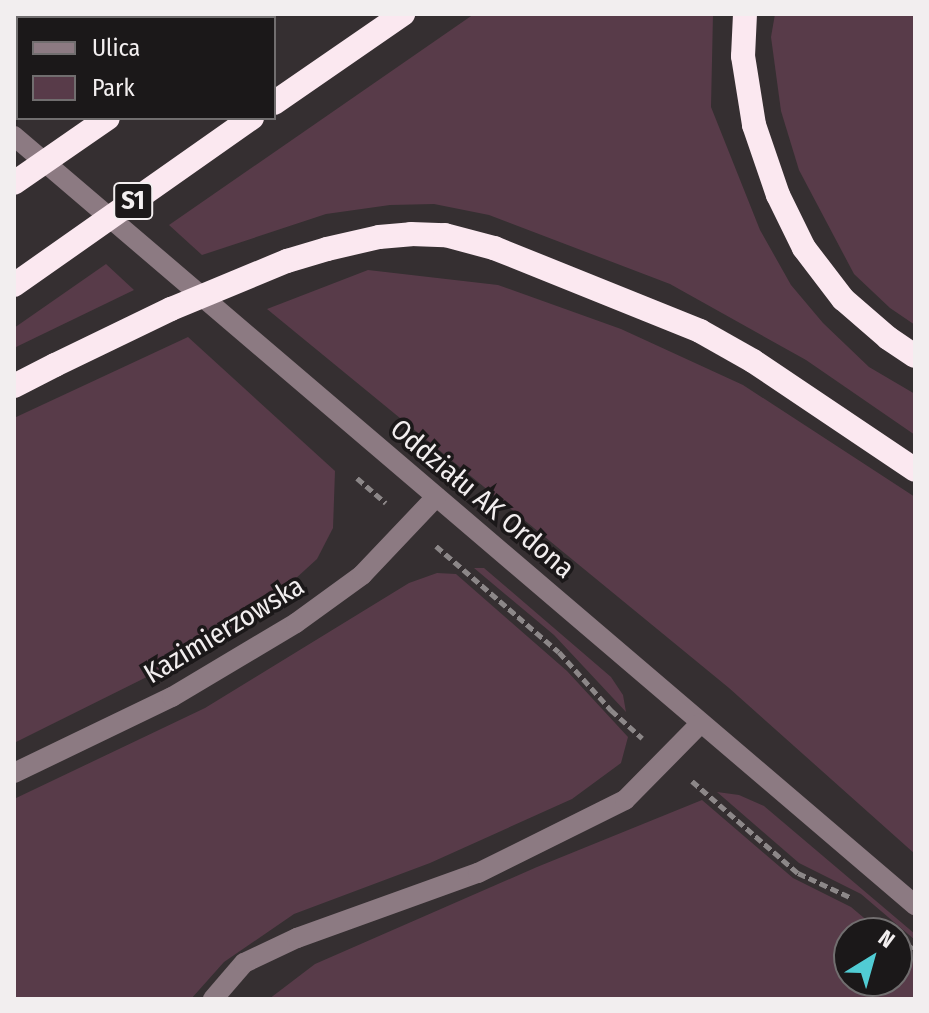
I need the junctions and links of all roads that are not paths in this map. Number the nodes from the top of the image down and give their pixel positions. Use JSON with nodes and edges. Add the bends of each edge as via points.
{"nodes":[{"id":1,"x":403,"y":14,"type":"edge"},
{"id":2,"x":745,"y":14,"type":"edge"},
{"id":3,"x":276,"y":102,"type":"edge"},
{"id":4,"x":105,"y":120,"type":"edge"},
{"id":5,"x":249,"y":120,"type":"edge"},
{"id":6,"x":14,"y":136,"type":"edge"},
{"id":7,"x":14,"y":183,"type":"edge"},
{"id":8,"x":14,"y":285,"type":"edge"},
{"id":9,"x":915,"y":356,"type":"edge"},
{"id":10,"x":14,"y":386,"type":"edge"},
{"id":11,"x":915,"y":470,"type":"edge"},
{"id":12,"x":436,"y":497,"type":"junction"},
{"id":13,"x":701,"y":723,"type":"junction"},
{"id":14,"x":14,"y":773,"type":"edge"},
{"id":15,"x":915,"y":905,"type":"edge"},
{"id":16,"x":213,"y":999,"type":"edge"}],
"edges":[{"from":1,"to":3,"type":"highway"},
{"from":2,"to":9,"type":"highway","via":[[743,56],[754,125],[778,195],[804,248],[843,299]]},
{"from":4,"to":7,"type":"highway","bridge":true},
{"from":5,"to":8,"type":"highway","number":"S1","bridge":true},
{"from":6,"to":12,"type":"street","name":"Oddziału AK Ordona"},
{"from":10,"to":11,"type":"highway","bridge":true,"via":[[171,309],[287,261],[379,237],[445,235],[494,248],[700,331]]},
{"from":12,"to":13,"type":"street","name":"Oddziału AK Ordona"},
{"from":12,"to":14,"type":"street","name":"Kazimierzowska","via":[[362,575],[286,630],[172,697]]},
{"from":13,"to":15,"type":"street","name":"Oddziału AK Ordona"},
{"from":13,"to":16,"type":"street","via":[[625,800],[478,873],[257,956],[244,963]]}]}
